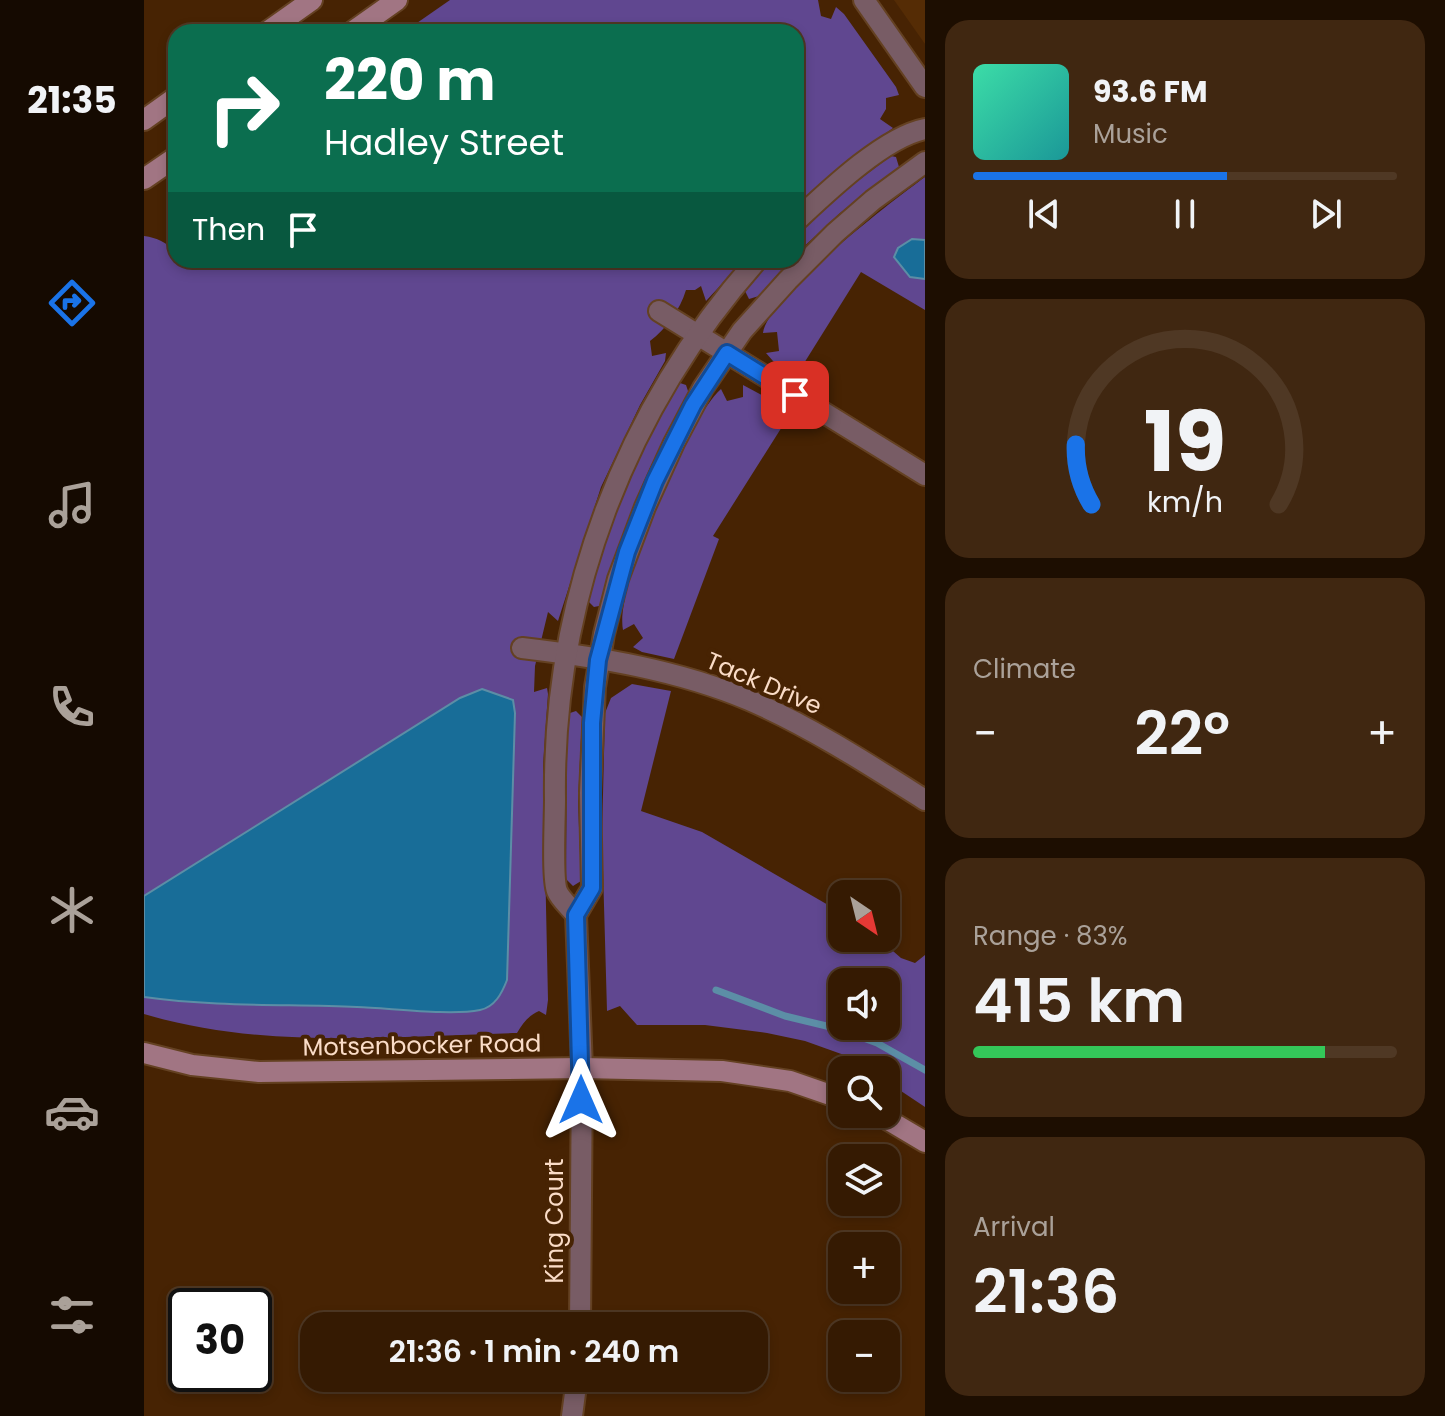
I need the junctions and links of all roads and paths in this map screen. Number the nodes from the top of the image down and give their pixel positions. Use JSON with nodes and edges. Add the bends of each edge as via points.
{"nodes":[{"id":1,"x":312,"y":0,"type":"edge"},
{"id":2,"x":397,"y":0,"type":"edge"},
{"id":3,"x":864,"y":0,"type":"edge"},
{"id":4,"x":278,"y":24,"type":"edge"},
{"id":5,"x":363,"y":24,"type":"edge"},
{"id":6,"x":925,"y":87,"type":"edge"},
{"id":7,"x":168,"y":103,"type":"edge"},
{"id":8,"x":144,"y":120,"type":"edge"},
{"id":9,"x":925,"y":129,"type":"edge"},
{"id":10,"x":168,"y":162,"type":"edge"},
{"id":11,"x":925,"y":162,"type":"edge"},
{"id":12,"x":144,"y":179,"type":"edge"},
{"id":13,"x":804,"y":214,"type":"edge"},
{"id":14,"x":804,"y":263,"type":"edge"},
{"id":15,"x":751,"y":268,"type":"edge"},
{"id":16,"x":799,"y":268,"type":"edge"},
{"id":17,"x":659,"y":311,"type":"dead end"},
{"id":18,"x":698,"y":335,"type":"junction"},
{"id":19,"x":727,"y":353,"type":"junction"},
{"id":20,"x":925,"y":475,"type":"edge"},
{"id":21,"x":522,"y":648,"type":"dead end"},
{"id":22,"x":566,"y":653,"type":"junction"},
{"id":23,"x":598,"y":660,"type":"junction"},
{"id":24,"x":925,"y":800,"type":"edge"},
{"id":25,"x":576,"y":915,"type":"junction"},
{"id":26,"x":144,"y":1053,"type":"edge"},
{"id":27,"x":582,"y":1068,"type":"junction"},
{"id":28,"x":828,"y":1093,"type":"edge"},
{"id":29,"x":900,"y":1127,"type":"edge"},
{"id":30,"x":925,"y":1142,"type":"edge"},
{"id":31,"x":580,"y":1312,"type":"edge"},
{"id":32,"x":575,"y":1392,"type":"edge"},
{"id":33,"x":572,"y":1416,"type":"edge"}],
"edges":[{"from":1,"to":4,"type":"main road"},
{"from":2,"to":5,"type":"main road"},
{"from":3,"to":6,"type":"street"},
{"from":7,"to":8,"type":"main road"},
{"from":9,"to":13,"type":"street","via":[[887,146]]},
{"from":10,"to":12,"type":"main road"},
{"from":11,"to":14,"type":"street","via":[[873,200]]},
{"from":15,"to":18,"type":"street"},
{"from":16,"to":19,"type":"street"},
{"from":17,"to":18,"type":"street"},
{"from":18,"to":19,"type":"street"},
{"from":18,"to":22,"type":"street","via":[[644,422],[607,504]]},
{"from":19,"to":20,"type":"street"},
{"from":19,"to":23,"type":"street","via":[[693,405],[650,494],[627,552]]},
{"from":21,"to":22,"type":"street","name":"Tack Drive"},
{"from":22,"to":23,"type":"street","name":"Tack Drive"},
{"from":22,"to":25,"type":"street","via":[[556,742],[555,858],[557,891]]},
{"from":23,"to":24,"type":"street","name":"Tack Drive","via":[[680,676],[750,701],[829,741]]},
{"from":23,"to":25,"type":"street","via":[[591,745],[592,888]]},
{"from":25,"to":27,"type":"street","name":"King Court"},
{"from":26,"to":27,"type":"main road","name":"Motsenbocker Road","via":[[192,1065],[259,1072]]},
{"from":27,"to":28,"type":"main road","name":"Motsenbocker Road","via":[[722,1071]]},
{"from":27,"to":31,"type":"street","name":"King Court"},
{"from":29,"to":30,"type":"main road"},
{"from":32,"to":33,"type":"street"}]}
